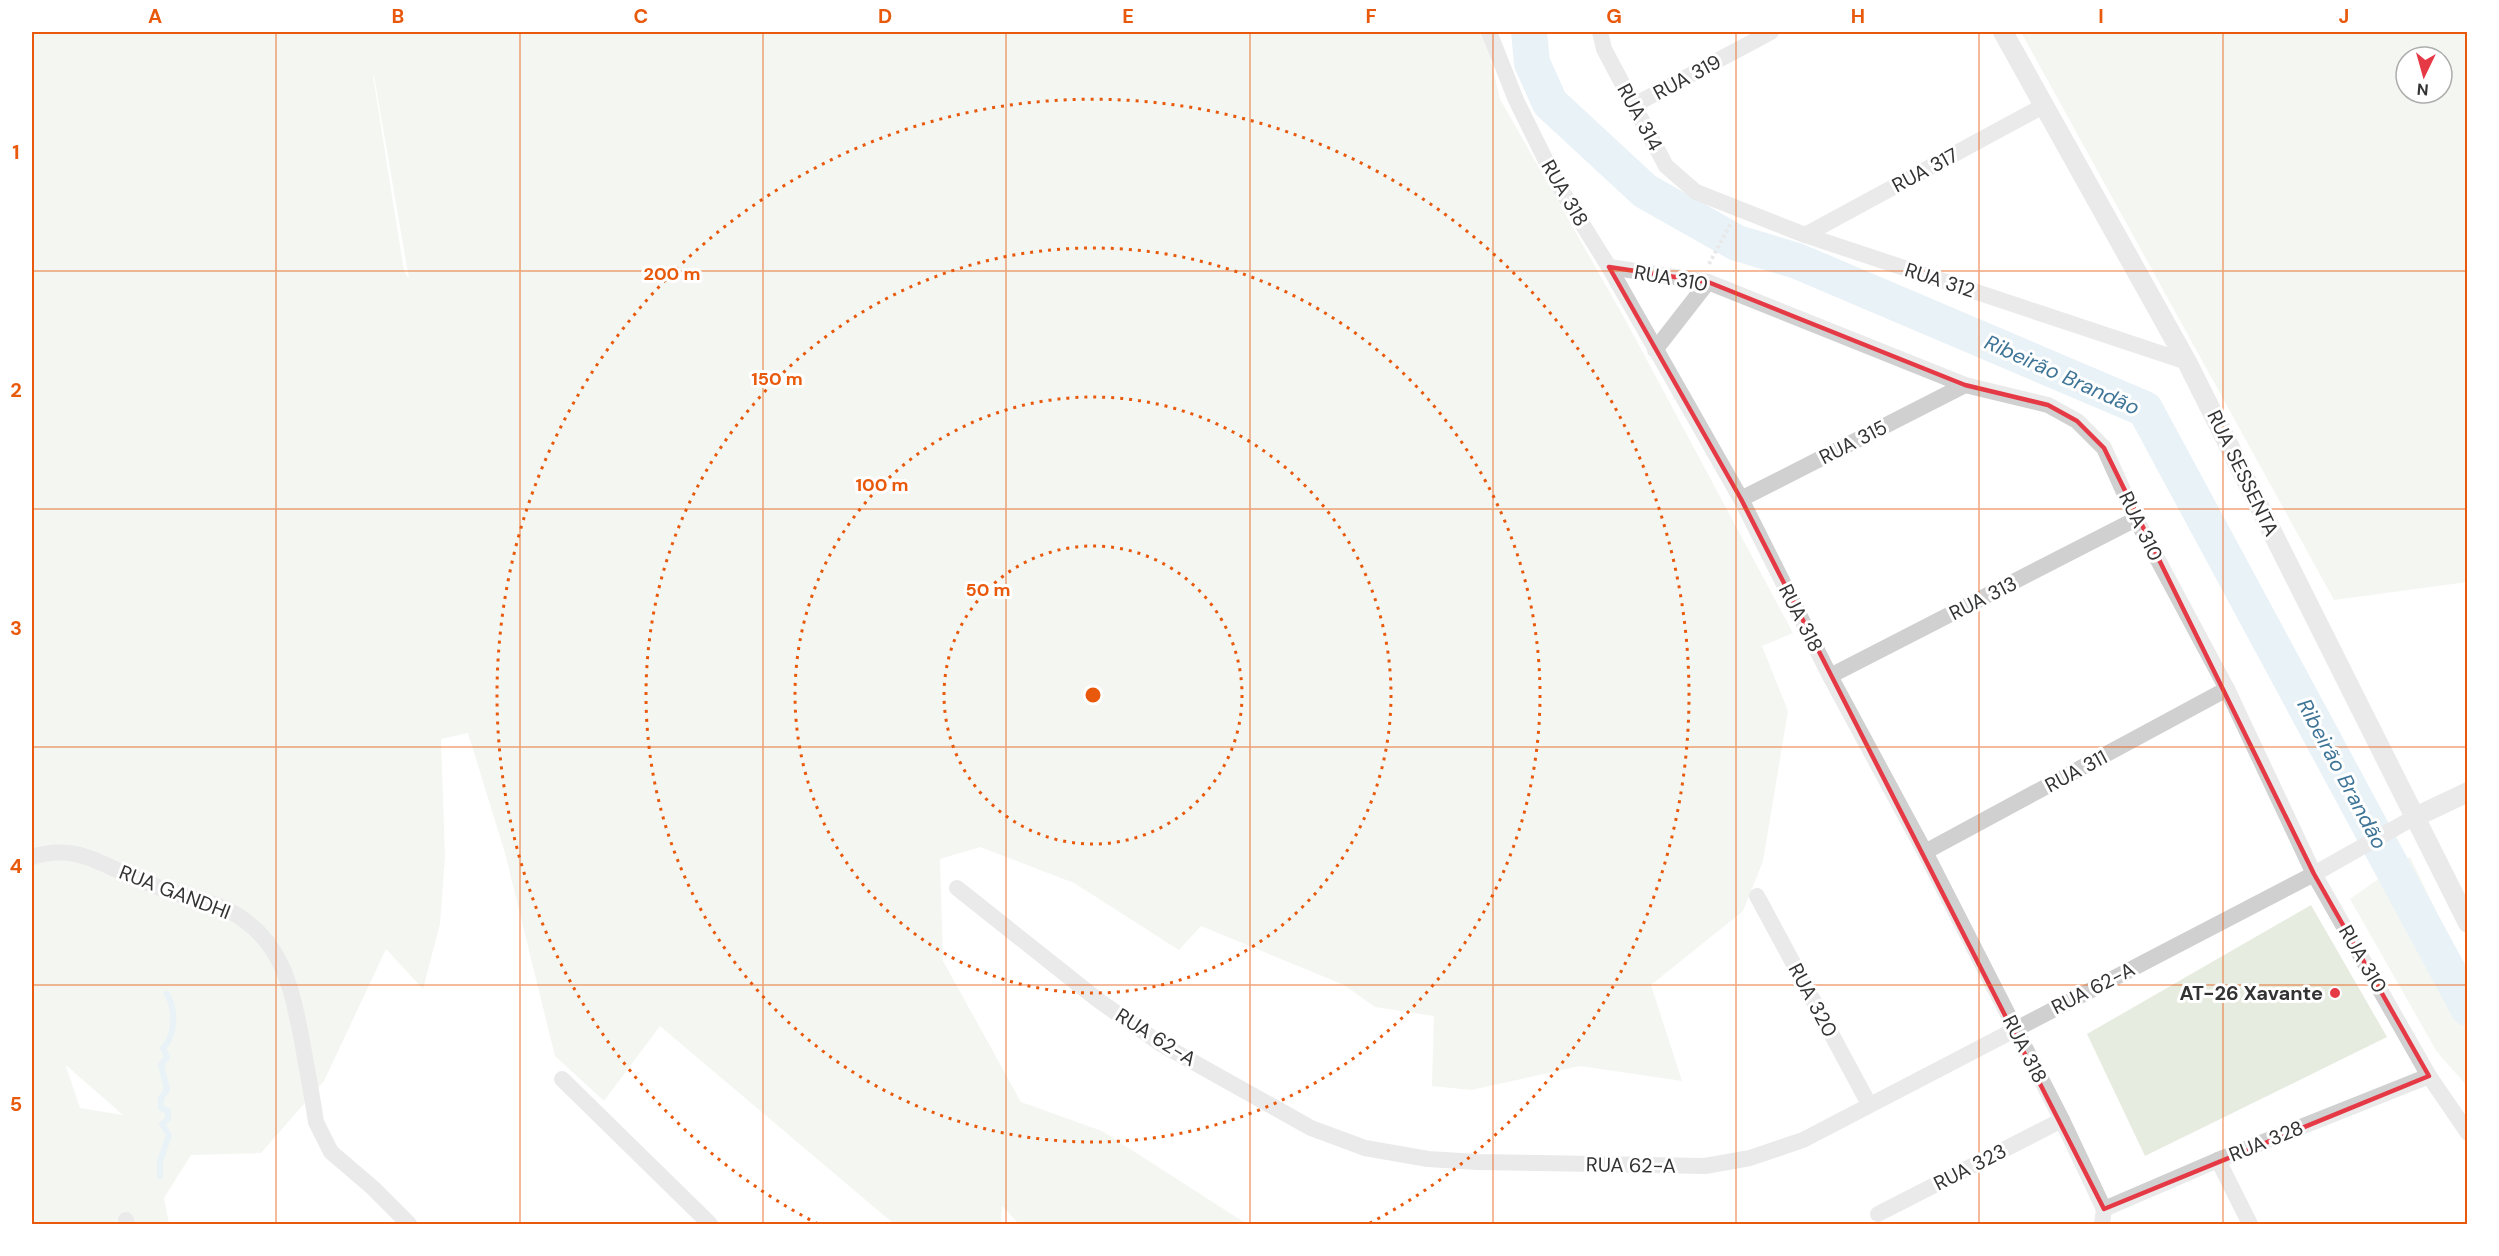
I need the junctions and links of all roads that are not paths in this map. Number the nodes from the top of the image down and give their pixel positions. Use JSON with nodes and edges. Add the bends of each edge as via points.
{"nodes":[{"id":1,"x":1489,"y":32,"type":"edge"},
{"id":2,"x":1600,"y":32,"type":"edge"},
{"id":3,"x":1771,"y":32,"type":"edge"},
{"id":4,"x":2004,"y":32,"type":"edge"},
{"id":5,"x":1634,"y":105,"type":"junction"},
{"id":6,"x":2045,"y":105,"type":"junction"},
{"id":7,"x":1696,"y":192,"type":"joint"},
{"id":8,"x":1805,"y":235,"type":"junction"},
{"id":9,"x":1609,"y":267,"type":"junction"},
{"id":10,"x":1708,"y":282,"type":"junction"},
{"id":11,"x":1655,"y":350,"type":"junction"},
{"id":12,"x":2187,"y":362,"type":"junction"},
{"id":13,"x":1965,"y":385,"type":"junction"},
{"id":14,"x":1741,"y":499,"type":"junction"},
{"id":15,"x":2136,"y":519,"type":"junction"},
{"id":16,"x":1830,"y":676,"type":"junction"},
{"id":17,"x":2227,"y":689,"type":"junction"},
{"id":18,"x":2468,"y":792,"type":"edge"},
{"id":19,"x":2413,"y":818,"type":"junction"},
{"id":20,"x":1925,"y":852,"type":"junction"},
{"id":21,"x":32,"y":857,"type":"edge"},
{"id":22,"x":2314,"y":874,"type":"junction"},
{"id":23,"x":957,"y":888,"type":"dead end"},
{"id":24,"x":1757,"y":896,"type":"dead end"},
{"id":25,"x":2468,"y":923,"type":"edge"},
{"id":26,"x":2015,"y":1029,"type":"junction"},
{"id":27,"x":2429,"y":1076,"type":"junction"},
{"id":28,"x":562,"y":1079,"type":"dead end"},
{"id":29,"x":1869,"y":1104,"type":"junction"},
{"id":30,"x":2062,"y":1120,"type":"junction"},
{"id":31,"x":2468,"y":1133,"type":"edge"},
{"id":32,"x":2218,"y":1160,"type":"junction"},
{"id":33,"x":1878,"y":1214,"type":"dead end"},
{"id":34,"x":2103,"y":1216,"type":"edge"},
{"id":35,"x":409,"y":1224,"type":"edge"},
{"id":36,"x":710,"y":1224,"type":"edge"},
{"id":37,"x":2250,"y":1224,"type":"edge"}],
"edges":[{"from":1,"to":9,"type":"street","name":"RUA 318","via":[[1516,100],[1558,184]]},
{"from":2,"to":5,"type":"street","name":"RUA 314","via":[[1604,49]]},
{"from":3,"to":5,"type":"street","name":"RUA 319"},
{"from":4,"to":6,"type":"street","name":"RUA SESSENTA"},
{"from":5,"to":7,"type":"street","name":"RUA 314","via":[[1666,166]]},
{"from":6,"to":8,"type":"street","name":"RUA 317"},
{"from":6,"to":12,"type":"street","name":"RUA SESSENTA"},
{"from":7,"to":8,"type":"street","name":"RUA 312"},
{"from":8,"to":12,"type":"street","name":"RUA 312"},
{"from":9,"to":10,"type":"street","name":"RUA 310"},
{"from":9,"to":11,"type":"street","name":"RUA 318"},
{"from":10,"to":11,"type":"street"},
{"from":10,"to":13,"type":"street","name":"RUA 310"},
{"from":11,"to":14,"type":"street","name":"RUA 318"},
{"from":12,"to":19,"type":"street","name":"RUA SESSENTA"},
{"from":13,"to":14,"type":"street","name":"RUA 315"},
{"from":13,"to":15,"type":"street","name":"RUA 310","via":[[2048,405],[2077,421],[2104,448]]},
{"from":14,"to":16,"type":"street","name":"RUA 318"},
{"from":15,"to":16,"type":"street","name":"RUA 313"},
{"from":15,"to":17,"type":"street","name":"RUA 310"},
{"from":16,"to":20,"type":"street","name":"RUA 318"},
{"from":17,"to":20,"type":"street","name":"RUA 311"},
{"from":17,"to":22,"type":"street","name":"RUA 310"},
{"from":18,"to":19,"type":"street"},
{"from":19,"to":22,"type":"street","name":"RUA 62-A"},
{"from":19,"to":25,"type":"street","name":"RUA SESSENTA"},
{"from":20,"to":26,"type":"street","name":"RUA 318"},
{"from":21,"to":35,"type":"street","name":"RUA GANDHI","via":[[66,852],[84,855],[165,890],[225,908],[251,924],[271,944],[294,998],[316,1122],[330,1152]]},
{"from":22,"to":26,"type":"street","name":"RUA 62-A"},
{"from":22,"to":27,"type":"street","name":"RUA 310"},
{"from":23,"to":29,"type":"street","name":"RUA 62-A","via":[[1098,1000],[1161,1044],[1311,1128],[1365,1148],[1428,1159],[1477,1162],[1705,1166],[1750,1158],[1803,1140]]},
{"from":24,"to":29,"type":"street","name":"RUA 320"},
{"from":26,"to":29,"type":"street","name":"RUA 62-A"},
{"from":26,"to":30,"type":"street","name":"RUA 318"},
{"from":27,"to":31,"type":"street","name":"RUA 310"},
{"from":27,"to":32,"type":"street","name":"RUA 328"},
{"from":28,"to":36,"type":"street"},
{"from":30,"to":33,"type":"street","name":"RUA 323"},
{"from":30,"to":34,"type":"street","name":"RUA 318"},
{"from":32,"to":34,"type":"street","name":"RUA 328"},
{"from":32,"to":37,"type":"street"}]}
